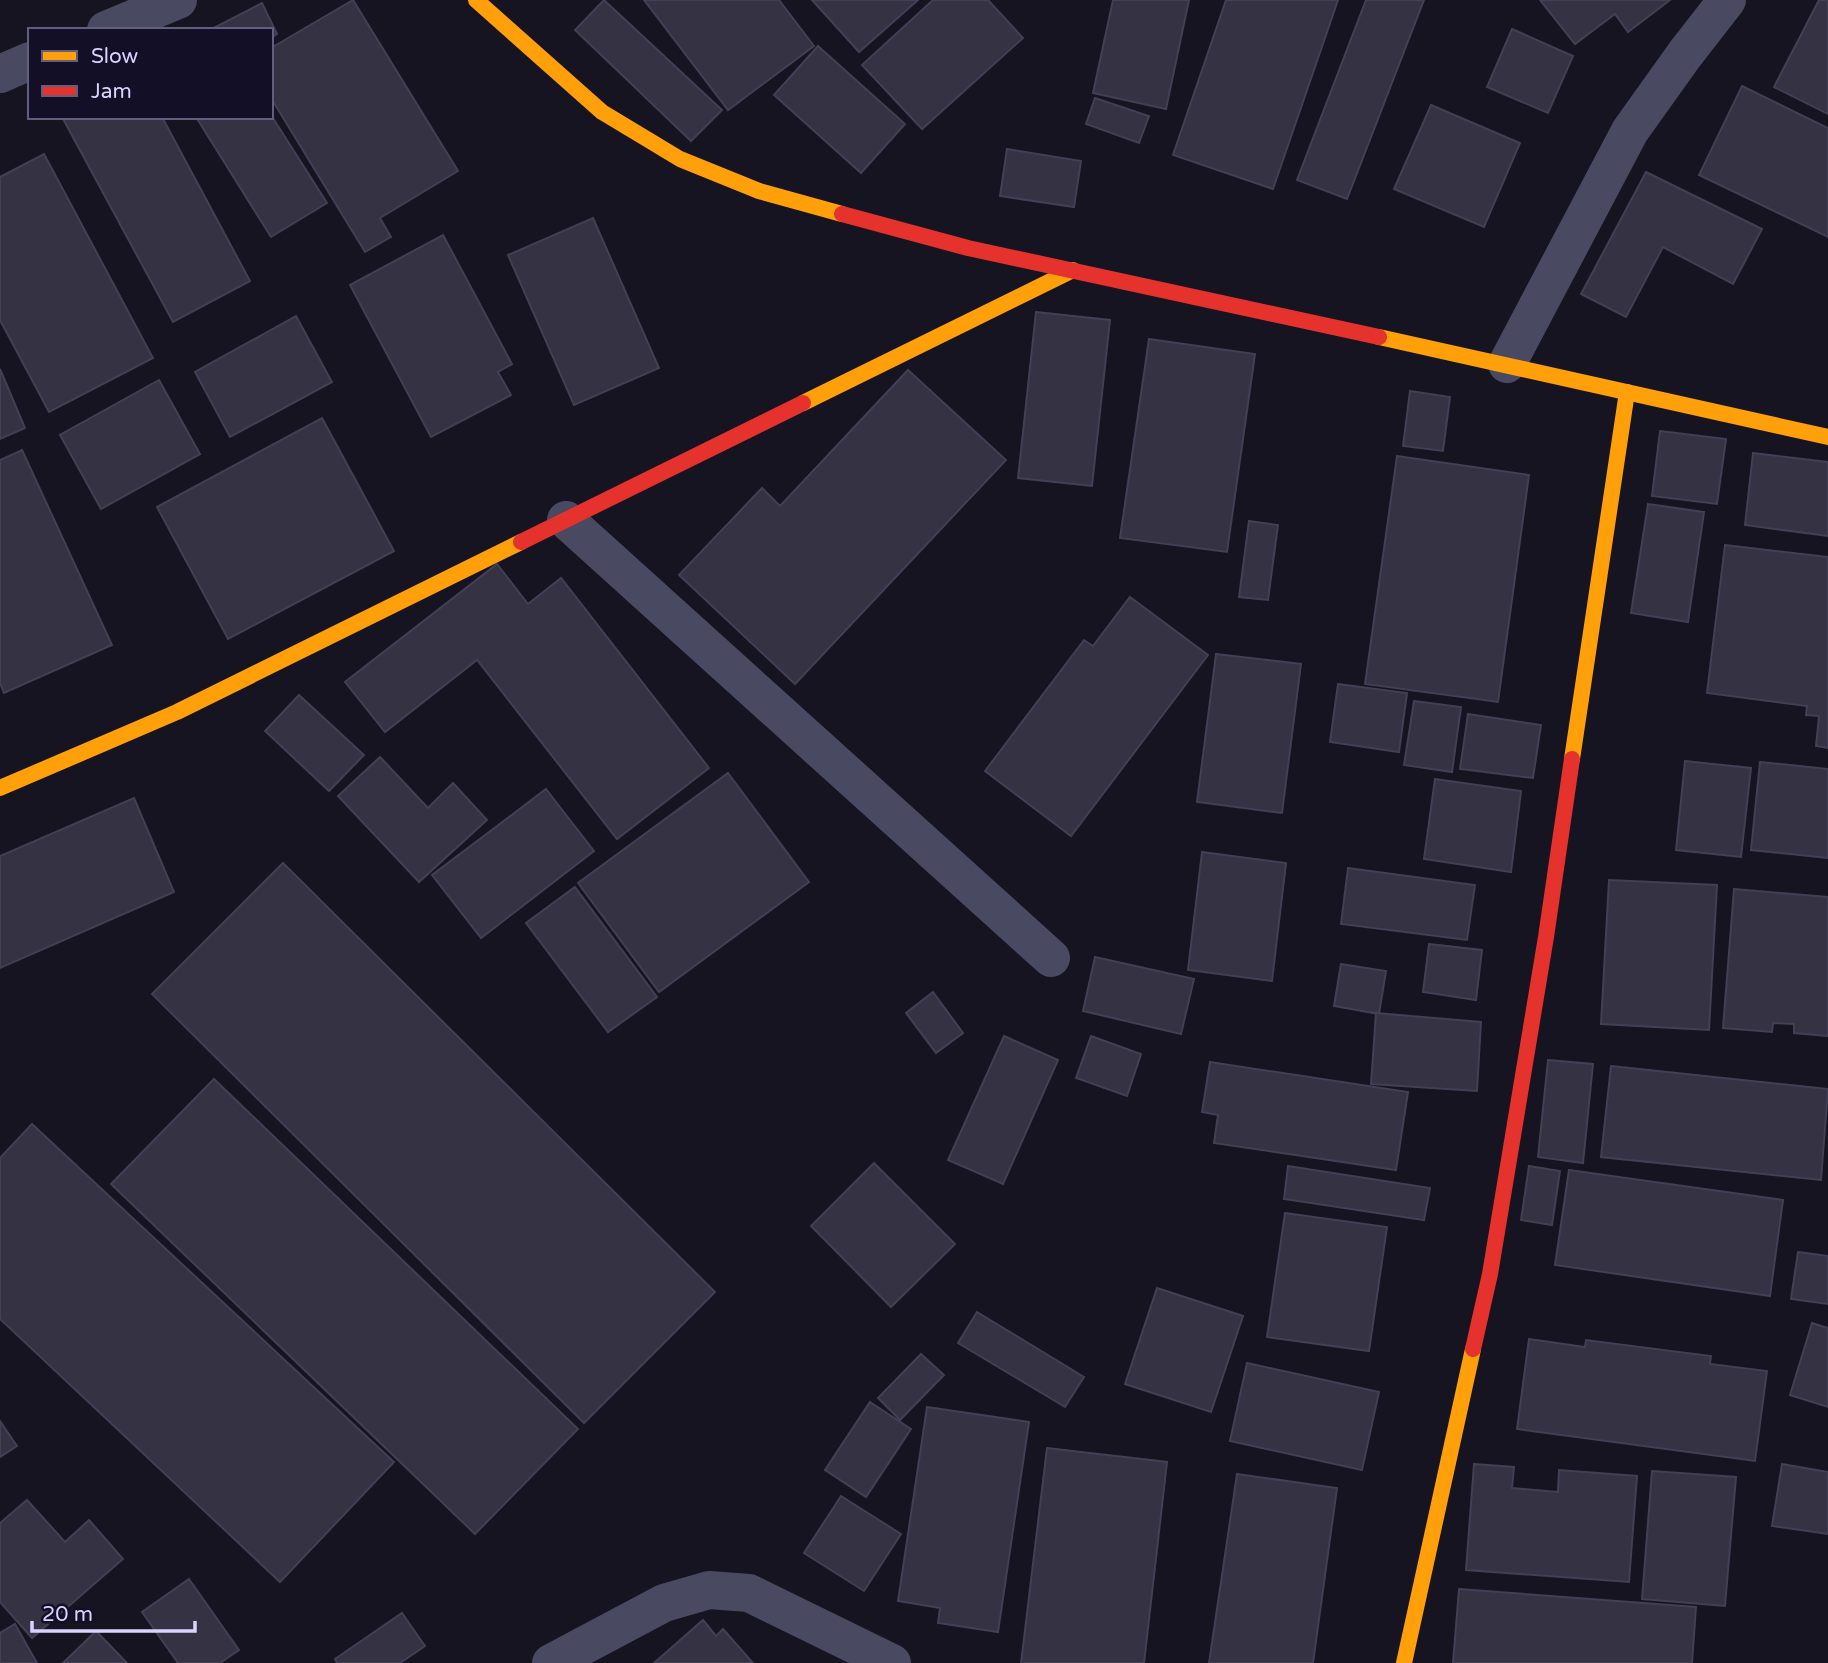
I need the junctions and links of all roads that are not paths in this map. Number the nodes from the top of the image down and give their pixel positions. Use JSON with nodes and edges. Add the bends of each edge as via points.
{"nodes":[{"id":1,"x":178,"y":0,"type":"edge"},
{"id":2,"x":477,"y":0,"type":"edge"},
{"id":3,"x":1727,"y":0,"type":"edge"},
{"id":4,"x":111,"y":28,"type":"edge"},
{"id":5,"x":28,"y":62,"type":"edge"},
{"id":6,"x":0,"y":74,"type":"edge"},
{"id":7,"x":1073,"y":270,"type":"junction"},
{"id":8,"x":1507,"y":364,"type":"junction"},
{"id":9,"x":1627,"y":392,"type":"junction"},
{"id":10,"x":1828,"y":437,"type":"edge"},
{"id":11,"x":566,"y":520,"type":"junction"},
{"id":12,"x":0,"y":788,"type":"edge"},
{"id":13,"x":1051,"y":958,"type":"dead end"},
{"id":14,"x":551,"y":1663,"type":"edge"},
{"id":15,"x":892,"y":1663,"type":"edge"},
{"id":16,"x":1404,"y":1663,"type":"edge"}],
"edges":[{"from":1,"to":4,"type":"street"},
{"from":2,"to":7,"type":"street","via":[[602,112],[680,159],[759,191],[968,248]]},
{"from":3,"to":8,"type":"street","via":[[1630,131]]},
{"from":5,"to":6,"type":"street"},
{"from":7,"to":8,"type":"street"},
{"from":7,"to":11,"type":"street"},
{"from":8,"to":9,"type":"street"},
{"from":9,"to":10,"type":"street"},
{"from":9,"to":16,"type":"street","via":[[1546,937],[1490,1273]]},
{"from":11,"to":12,"type":"street","via":[[177,712]]},
{"from":11,"to":13,"type":"street"},
{"from":14,"to":15,"type":"street","via":[[664,1603],[709,1590],[749,1593]]}]}
